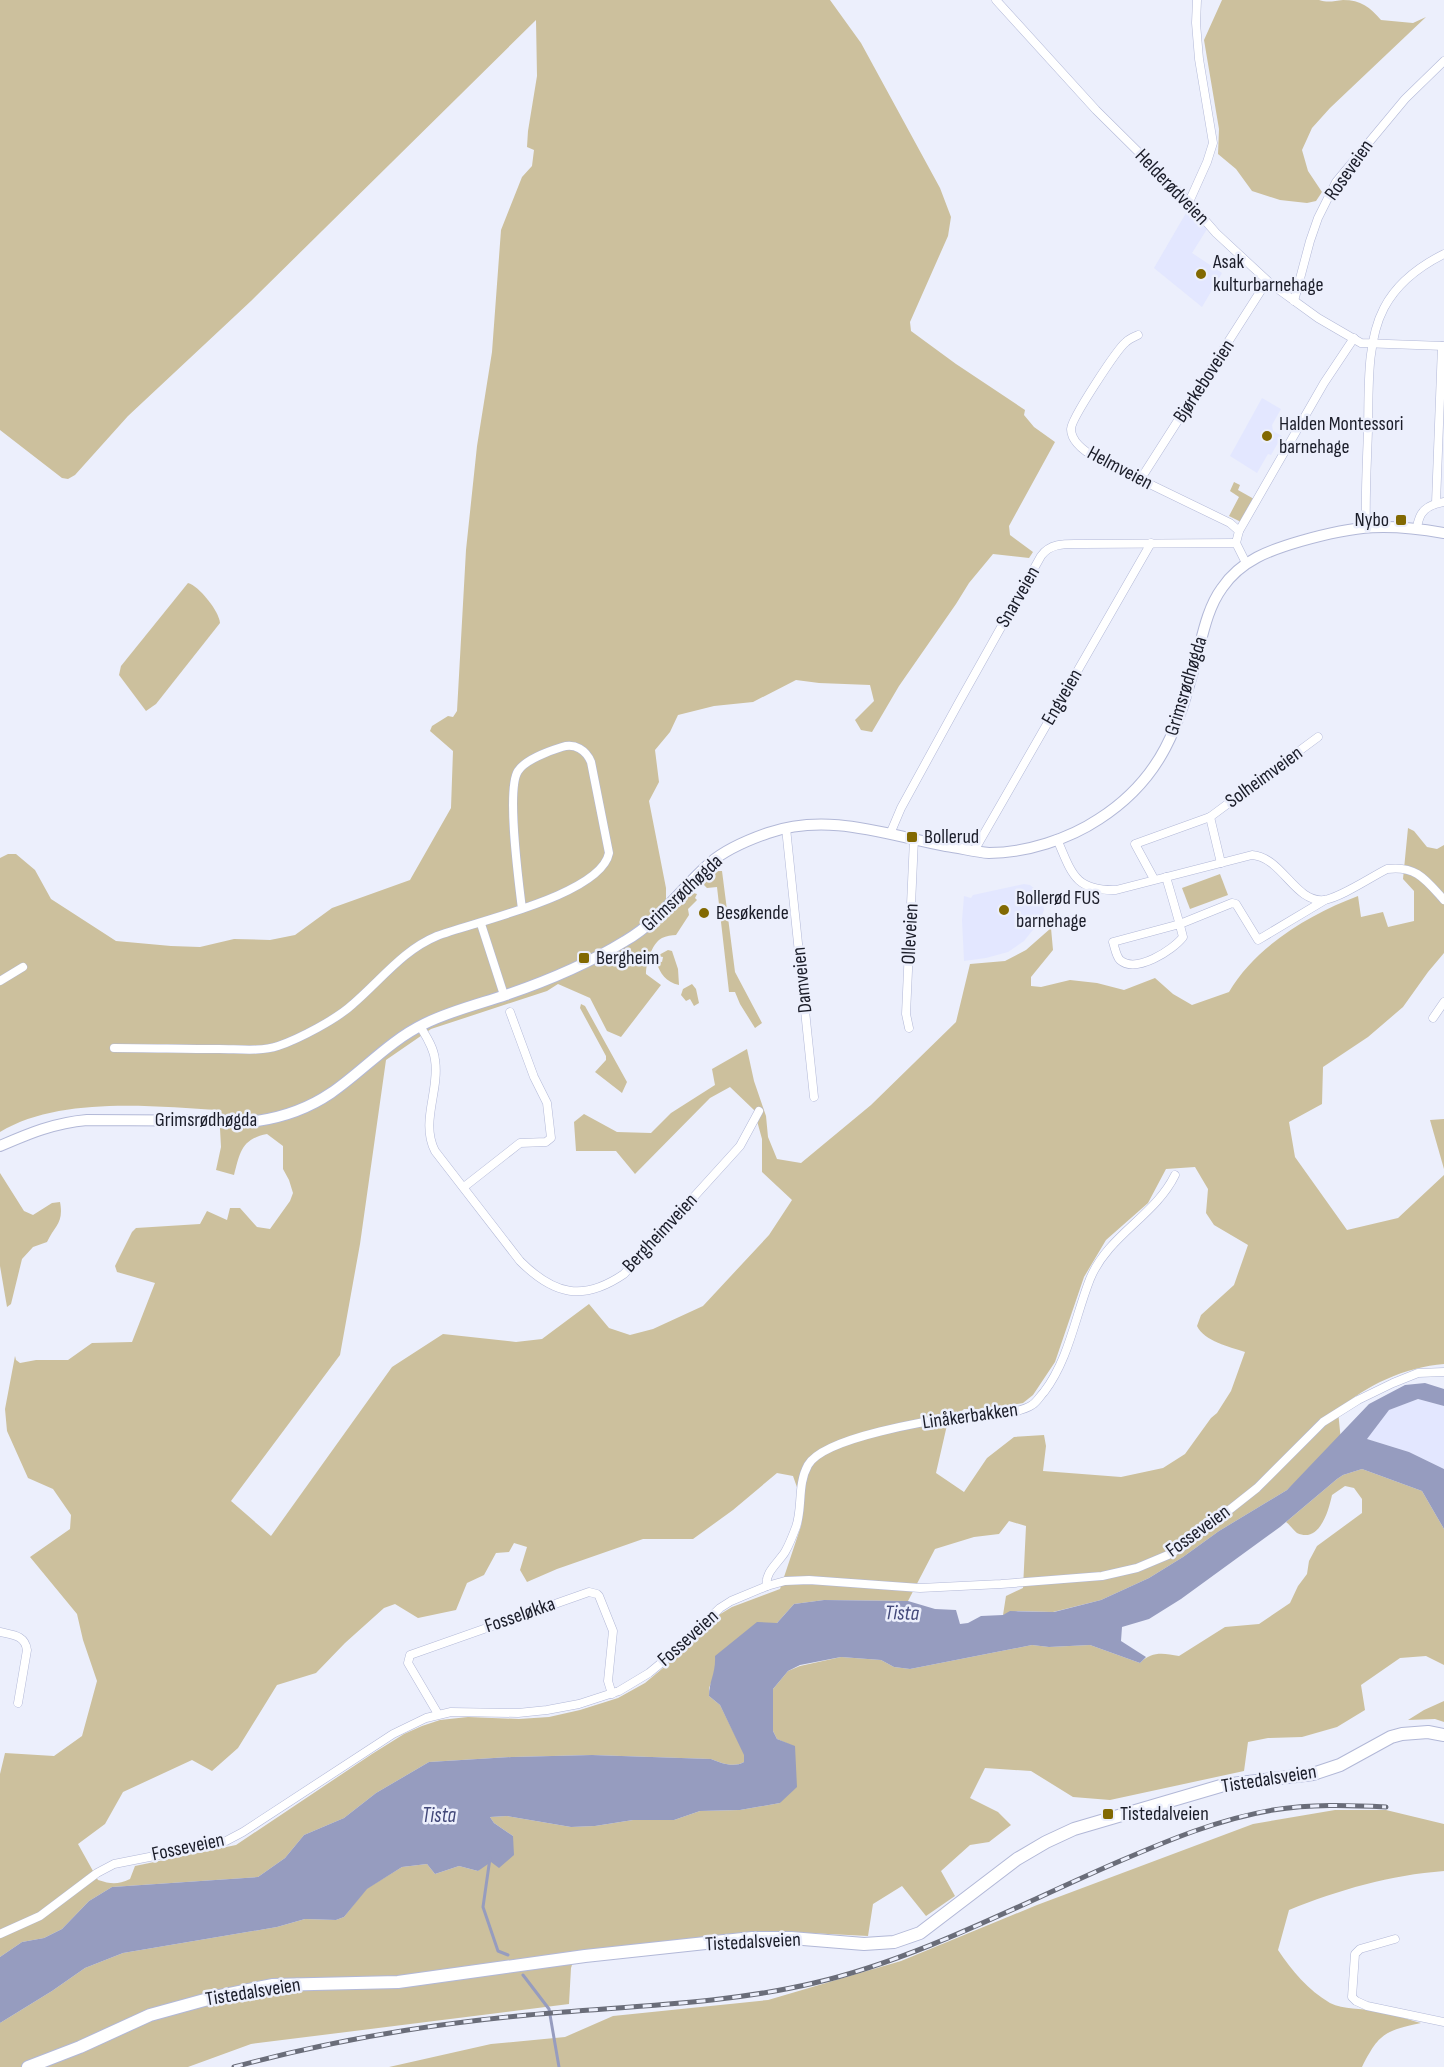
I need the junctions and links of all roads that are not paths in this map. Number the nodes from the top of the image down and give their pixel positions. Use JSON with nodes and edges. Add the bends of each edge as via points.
{"nodes":[{"id":1,"x":996,"y":0,"type":"edge"},
{"id":2,"x":1197,"y":0,"type":"edge"},
{"id":3,"x":1444,"y":61,"type":"edge"},
{"id":4,"x":1189,"y":202,"type":"junction"},
{"id":5,"x":1444,"y":254,"type":"edge"},
{"id":6,"x":1267,"y":281,"type":"junction"},
{"id":7,"x":1294,"y":301,"type":"junction"},
{"id":8,"x":1138,"y":335,"type":"dead end"},
{"id":9,"x":1354,"y":339,"type":"junction"},
{"id":10,"x":1372,"y":344,"type":"junction"},
{"id":11,"x":1443,"y":346,"type":"edge"},
{"id":12,"x":1140,"y":480,"type":"junction"},
{"id":13,"x":1440,"y":503,"type":"edge"},
{"id":14,"x":1366,"y":526,"type":"junction"},
{"id":15,"x":1417,"y":528,"type":"junction"},
{"id":16,"x":1239,"y":531,"type":"junction"},
{"id":17,"x":1444,"y":533,"type":"edge"},
{"id":18,"x":1151,"y":543,"type":"junction"},
{"id":19,"x":1236,"y":543,"type":"junction"},
{"id":20,"x":1246,"y":563,"type":"junction"},
{"id":21,"x":1318,"y":737,"type":"dead end"},
{"id":22,"x":1210,"y":817,"type":"junction"},
{"id":23,"x":786,"y":828,"type":"junction"},
{"id":24,"x":890,"y":834,"type":"junction"},
{"id":25,"x":914,"y":839,"type":"junction"},
{"id":26,"x":1057,"y":840,"type":"junction"},
{"id":27,"x":974,"y":851,"type":"junction"},
{"id":28,"x":1221,"y":863,"type":"junction"},
{"id":29,"x":1166,"y":877,"type":"junction"},
{"id":30,"x":1154,"y":879,"type":"junction"},
{"id":31,"x":1325,"y":900,"type":"junction"},
{"id":32,"x":1444,"y":900,"type":"edge"},
{"id":33,"x":522,"y":909,"type":"junction"},
{"id":34,"x":481,"y":924,"type":"junction"},
{"id":35,"x":1180,"y":924,"type":"junction"},
{"id":36,"x":23,"y":967,"type":"dead end"},
{"id":37,"x":0,"y":981,"type":"edge"},
{"id":38,"x":504,"y":995,"type":"junction"},
{"id":39,"x":1444,"y":1002,"type":"edge"},
{"id":40,"x":510,"y":1012,"type":"dead end"},
{"id":41,"x":1433,"y":1018,"type":"dead end"},
{"id":42,"x":420,"y":1026,"type":"junction"},
{"id":43,"x":909,"y":1028,"type":"dead end"},
{"id":44,"x":114,"y":1048,"type":"dead end"},
{"id":45,"x":814,"y":1097,"type":"dead end"},
{"id":46,"x":759,"y":1111,"type":"dead end"},
{"id":47,"x":0,"y":1146,"type":"edge"},
{"id":48,"x":1175,"y":1175,"type":"dead end"},
{"id":49,"x":464,"y":1187,"type":"junction"},
{"id":50,"x":1444,"y":1371,"type":"edge"},
{"id":51,"x":766,"y":1586,"type":"junction"},
{"id":52,"x":0,"y":1632,"type":"edge"},
{"id":53,"x":612,"y":1694,"type":"junction"},
{"id":54,"x":18,"y":1703,"type":"dead end"},
{"id":55,"x":438,"y":1714,"type":"junction"},
{"id":56,"x":1444,"y":1735,"type":"edge"},
{"id":57,"x":0,"y":1934,"type":"edge"},
{"id":58,"x":1395,"y":1940,"type":"dead end"},
{"id":59,"x":1444,"y":2022,"type":"edge"},
{"id":60,"x":28,"y":2067,"type":"edge"}],
"edges":[{"from":1,"to":4,"type":"street","name":"Helderødveien","via":[[1096,110]]},
{"from":2,"to":4,"type":"street","via":[[1199,59],[1213,143]]},
{"from":3,"to":7,"type":"street","name":"Roseveien","via":[[1405,99],[1336,182],[1318,218]]},
{"from":4,"to":6,"type":"street","name":"Helderødveien"},
{"from":5,"to":10,"type":"street","via":[[1409,276],[1395,291],[1380,316]]},
{"from":6,"to":7,"type":"street","name":"Helderødveien"},
{"from":6,"to":12,"type":"street","name":"Bjørkeboveien"},
{"from":7,"to":9,"type":"street","name":"Helderødveien"},
{"from":8,"to":12,"type":"street","name":"Helmveien","via":[[1125,343],[1112,360],[1071,429],[1075,440],[1090,454]]},
{"from":9,"to":10,"type":"street","name":"Helderødveien"},
{"from":9,"to":16,"type":"street","via":[[1324,383]]},
{"from":10,"to":11,"type":"street","name":"Helderødveien"},
{"from":10,"to":14,"type":"street"},
{"from":11,"to":13,"type":"street"},
{"from":12,"to":16,"type":"street","name":"Helmveien","via":[[1218,516]]},
{"from":13,"to":15,"type":"street","via":[[1421,513]]},
{"from":14,"to":15,"type":"main road","name":"Grimsrødhøgda"},
{"from":14,"to":20,"type":"main road","name":"Grimsrødhøgda","via":[[1272,550]]},
{"from":15,"to":17,"type":"main road","name":"Grimsrødhøgda"},
{"from":16,"to":19,"type":"street"},
{"from":18,"to":19,"type":"street","name":"Snarveien"},
{"from":18,"to":24,"type":"street","name":"Snarveien","via":[[1059,545],[1044,552]]},
{"from":18,"to":27,"type":"street","name":"Engveien"},
{"from":19,"to":20,"type":"street"},
{"from":20,"to":26,"type":"main road","name":"Grimsrødhøgda","via":[[1222,588],[1212,606],[1181,716],[1162,756],[1126,799],[1099,819]]},
{"from":21,"to":22,"type":"street","name":"Solheimveien"},
{"from":22,"to":28,"type":"street","name":"Solheimveien"},
{"from":22,"to":30,"type":"street","name":"Solheimveien","via":[[1135,844]]},
{"from":23,"to":24,"type":"main road","name":"Grimsrødhøgda","via":[[842,824]]},
{"from":23,"to":38,"type":"main road","name":"Grimsrødhøgda","via":[[737,845],[711,862],[663,913],[626,941]]},
{"from":23,"to":45,"type":"street","name":"Damveien"},
{"from":24,"to":25,"type":"main road","name":"Grimsrødhøgda"},
{"from":25,"to":27,"type":"main road","name":"Grimsrødhøgda"},
{"from":25,"to":43,"type":"street","name":"Olleveien","via":[[906,1014]]},
{"from":26,"to":27,"type":"main road","name":"Grimsrødhøgda","via":[[1012,851]]},
{"from":26,"to":30,"type":"street","via":[[1070,870],[1088,887],[1116,890]]},
{"from":28,"to":29,"type":"street"},
{"from":28,"to":31,"type":"street","via":[[1262,856],[1307,896]]},
{"from":29,"to":30,"type":"street"},
{"from":29,"to":35,"type":"street"},
{"from":31,"to":32,"type":"street","via":[[1387,869],[1397,868],[1418,873]]},
{"from":31,"to":35,"type":"street","via":[[1258,940],[1234,903]]},
{"from":33,"to":33,"type":"street","via":[[513,801],[515,778],[533,760],[561,747],[578,747],[591,762],[608,860],[578,884]]},
{"from":33,"to":34,"type":"street"},
{"from":34,"to":38,"type":"street"},
{"from":34,"to":44,"type":"street","via":[[421,944],[344,1012],[277,1046]]},
{"from":35,"to":35,"type":"street","via":[[1182,939],[1155,958],[1138,964],[1119,959],[1113,942]]},
{"from":36,"to":37,"type":"street"},
{"from":38,"to":42,"type":"main road","name":"Grimsrødhøgda"},
{"from":39,"to":41,"type":"street"},
{"from":40,"to":49,"type":"street","via":[[547,1103],[551,1138],[546,1142],[520,1143]]},
{"from":42,"to":47,"type":"main road","name":"Grimsrødhøgda","via":[[326,1096],[303,1109],[274,1118],[223,1122],[68,1122],[42,1127]]},
{"from":42,"to":49,"type":"street","name":"Bergheimveien","via":[[435,1057],[429,1119],[432,1144]]},
{"from":46,"to":49,"type":"street","name":"Bergheimveien","via":[[740,1146],[631,1267],[592,1291],[564,1290],[532,1273]]},
{"from":48,"to":51,"type":"street","name":"Linåkerbakken","via":[[1153,1206],[1105,1252],[1090,1279],[1053,1379],[1034,1404],[863,1436],[818,1454],[803,1476],[796,1527],[786,1550],[768,1573]]},
{"from":50,"to":51,"type":"street","name":"Fosseveien","via":[[1418,1373],[1393,1383],[1323,1422],[1257,1488],[1185,1545],[1137,1568],[1102,1576],[993,1585],[920,1588],[809,1580]]},
{"from":51,"to":53,"type":"street","name":"Fosseveien","via":[[720,1608],[666,1659],[630,1686]]},
{"from":52,"to":54,"type":"street","via":[[17,1635],[26,1644]]},
{"from":53,"to":55,"type":"street","name":"Fosseveien","via":[[547,1710]]},
{"from":53,"to":55,"type":"street","name":"Fosseløkka","via":[[608,1681],[613,1631],[599,1596],[589,1592],[410,1655],[408,1663]]},
{"from":55,"to":57,"type":"street","name":"Fosseveien","via":[[393,1734],[226,1841],[114,1864],[40,1916]]},
{"from":56,"to":60,"type":"main road","name":"Tistedalsveien","via":[[1402,1734],[1313,1774],[1224,1785],[1074,1829],[1017,1859],[920,1933],[894,1942],[752,1938],[398,1982],[272,1985],[170,2008]]},
{"from":58,"to":59,"type":"street","via":[[1360,1949],[1355,1954],[1352,1997],[1367,2006]]}]}
